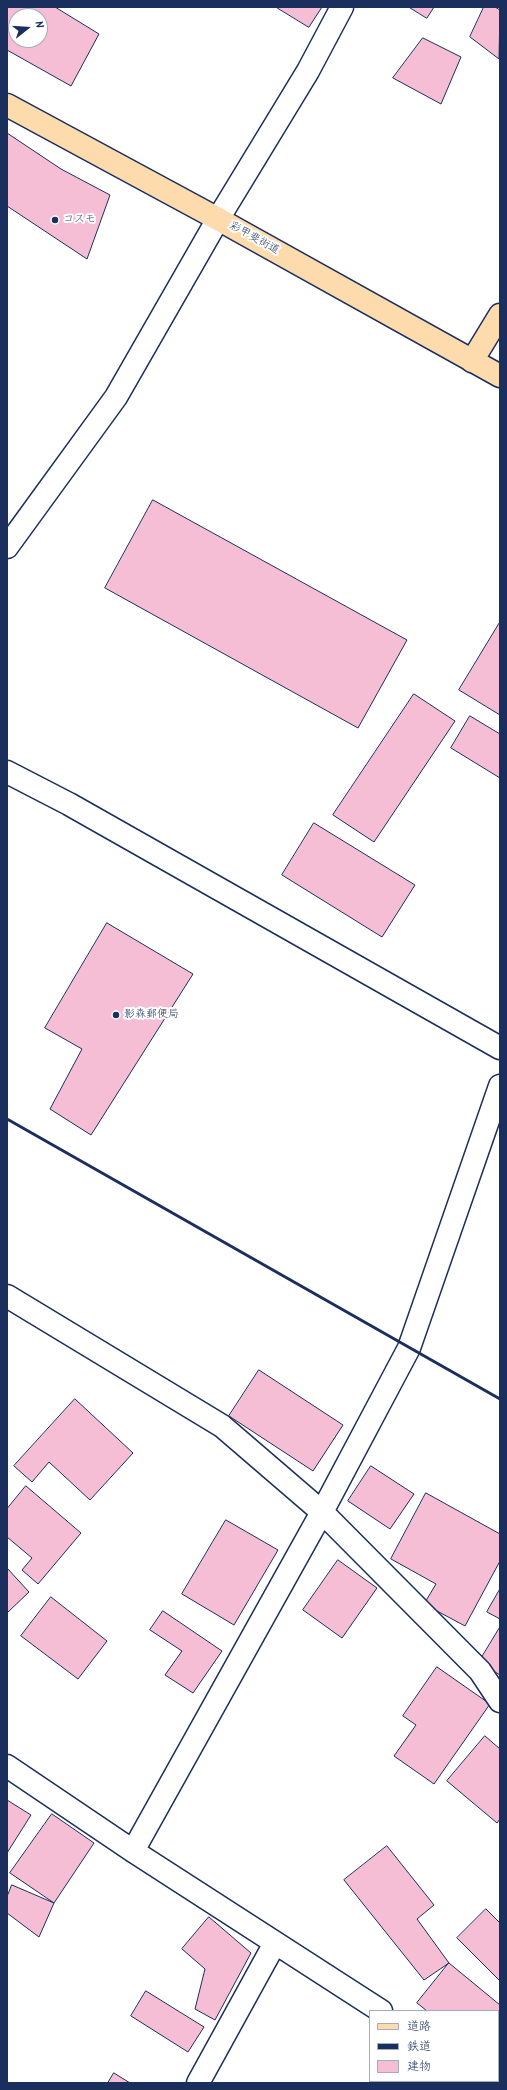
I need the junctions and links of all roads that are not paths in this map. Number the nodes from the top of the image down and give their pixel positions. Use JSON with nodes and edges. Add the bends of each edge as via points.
{"nodes":[{"id":1,"x":342,"y":7,"type":"edge"},
{"id":2,"x":7,"y":105,"type":"edge"},
{"id":3,"x":218,"y":218,"type":"junction"},
{"id":4,"x":500,"y":315,"type":"edge"},
{"id":5,"x":472,"y":361,"type":"junction"},
{"id":6,"x":500,"y":376,"type":"edge"},
{"id":7,"x":7,"y":548,"type":"edge"},
{"id":8,"x":7,"y":772,"type":"edge"},
{"id":9,"x":500,"y":1048,"type":"edge"},
{"id":10,"x":500,"y":1086,"type":"edge"},
{"id":11,"x":7,"y":1296,"type":"edge"},
{"id":12,"x":322,"y":1512,"type":"junction"},
{"id":13,"x":500,"y":1701,"type":"edge"},
{"id":14,"x":7,"y":1766,"type":"edge"},
{"id":15,"x":133,"y":1851,"type":"junction"},
{"id":16,"x":275,"y":1943,"type":"junction"},
{"id":17,"x":379,"y":2010,"type":"edge"},
{"id":18,"x":198,"y":2083,"type":"edge"}],
"edges":[{"from":1,"to":3,"type":"street","via":[[308,71]]},
{"from":2,"to":3,"type":"main road","name":"彩甲斐街道"},
{"from":3,"to":5,"type":"main road","name":"彩甲斐街道"},
{"from":3,"to":7,"type":"street","via":[[116,397]]},
{"from":4,"to":5,"type":"main road"},
{"from":5,"to":6,"type":"main road","name":"彩甲斐街道"},
{"from":8,"to":9,"type":"street","via":[[70,804]]},
{"from":10,"to":12,"type":"street","via":[[409,1348]]},
{"from":11,"to":12,"type":"street","via":[[222,1426]]},
{"from":12,"to":13,"type":"street","via":[[480,1671]]},
{"from":12,"to":15,"type":"street"},
{"from":14,"to":15,"type":"street"},
{"from":15,"to":16,"type":"street"},
{"from":16,"to":17,"type":"street"},
{"from":16,"to":18,"type":"street"}]}
